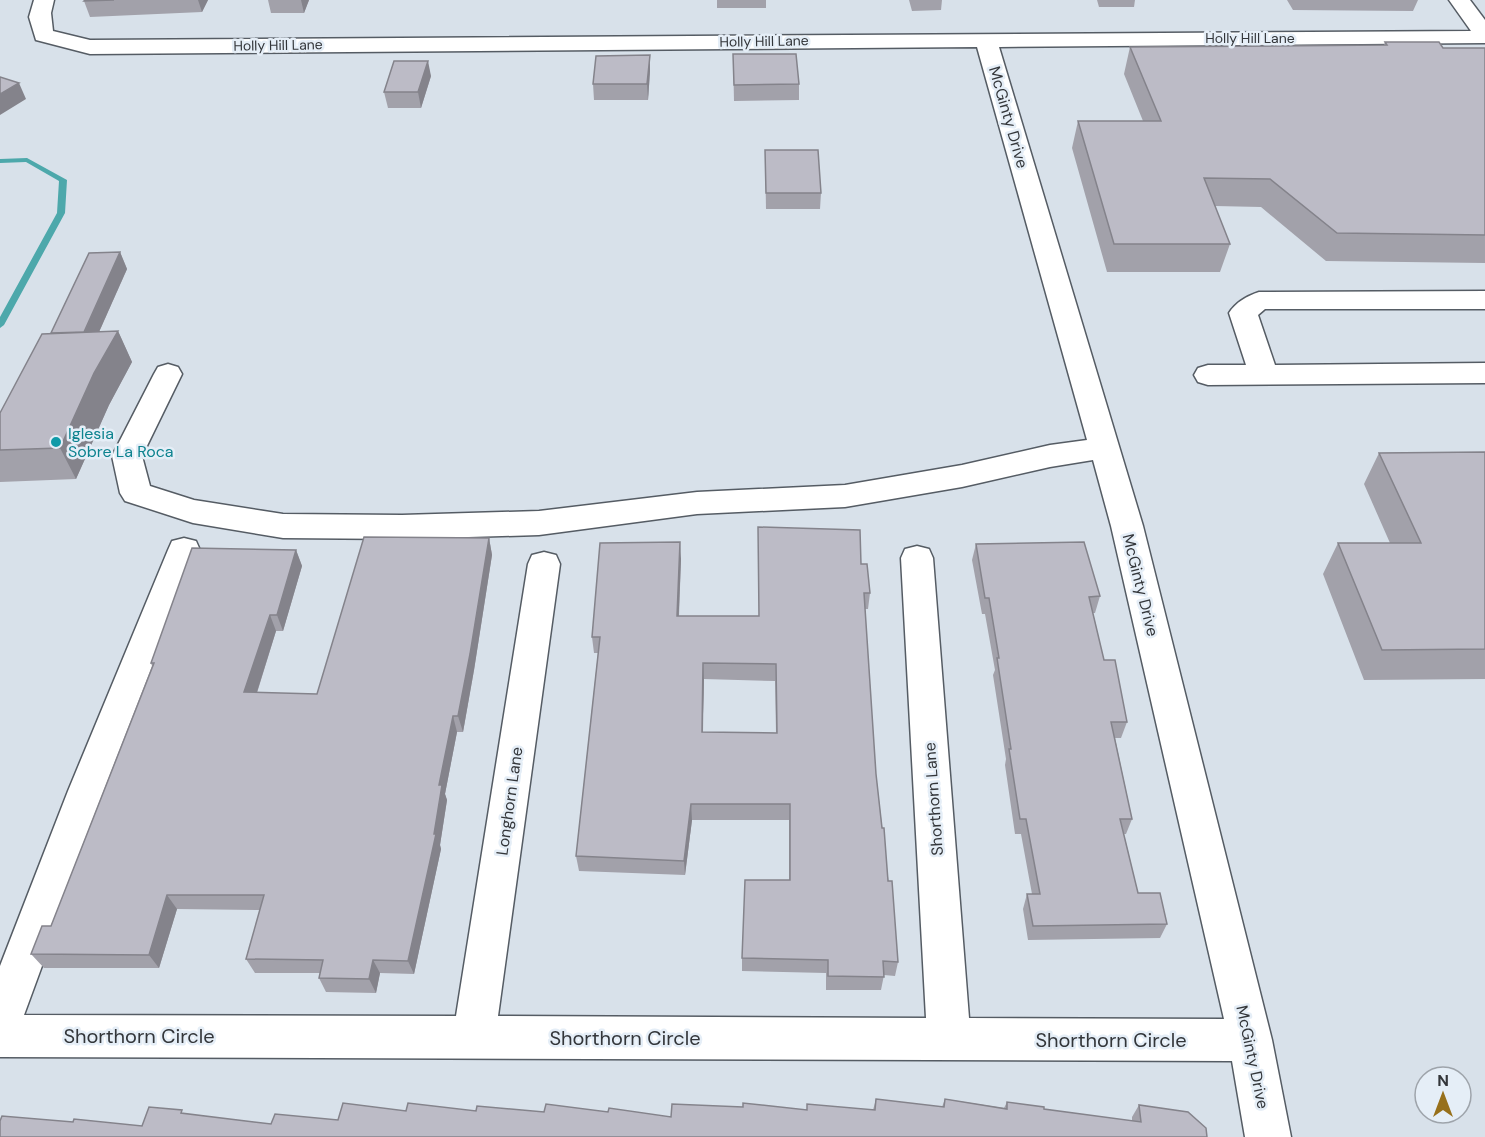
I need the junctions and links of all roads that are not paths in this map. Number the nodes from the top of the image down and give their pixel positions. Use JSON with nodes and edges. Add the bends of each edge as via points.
{"nodes":[{"id":1,"x":44,"y":0,"type":"edge"},
{"id":2,"x":1459,"y":0,"type":"edge"},
{"id":3,"x":1485,"y":36,"type":"edge"},
{"id":4,"x":986,"y":39,"type":"junction"},
{"id":5,"x":1485,"y":300,"type":"edge"},
{"id":6,"x":1485,"y":373,"type":"edge"},
{"id":7,"x":168,"y":374,"type":"dead end"},
{"id":8,"x":1208,"y":375,"type":"dead end"},
{"id":9,"x":1264,"y":375,"type":"junction"},
{"id":10,"x":1104,"y":448,"type":"junction"},
{"id":11,"x":184,"y":550,"type":"dead end"},
{"id":12,"x":917,"y":558,"type":"dead end"},
{"id":13,"x":544,"y":564,"type":"dead end"},
{"id":14,"x":0,"y":1020,"type":"edge"},
{"id":15,"x":0,"y":1036,"type":"edge"},
{"id":16,"x":474,"y":1037,"type":"junction"},
{"id":17,"x":948,"y":1040,"type":"junction"},
{"id":18,"x":1250,"y":1040,"type":"junction"},
{"id":19,"x":1268,"y":1137,"type":"edge"}],
"edges":[{"from":1,"to":4,"type":"street","name":"Holly Hill Lane","via":[[39,13],[44,35],[90,47]]},
{"from":2,"to":3,"type":"street"},
{"from":3,"to":4,"type":"street","name":"Holly Hill Lane"},
{"from":4,"to":10,"type":"street","name":"McGinty Drive"},
{"from":5,"to":9,"type":"street","via":[[1259,301],[1243,313]]},
{"from":6,"to":9,"type":"street"},
{"from":7,"to":10,"type":"street","via":[[127,456],[136,493],[193,511],[283,526],[539,524],[697,503],[845,496]]},
{"from":8,"to":9,"type":"street"},
{"from":10,"to":18,"type":"street","name":"McGinty Drive","via":[[1127,526]]},
{"from":11,"to":14,"type":"street"},
{"from":12,"to":17,"type":"street","name":"Shorthorn Lane"},
{"from":13,"to":16,"type":"street","name":"Longhorn Lane"},
{"from":15,"to":16,"type":"street","name":"Shorthorn Circle"},
{"from":16,"to":17,"type":"street","name":"Shorthorn Circle"},
{"from":17,"to":18,"type":"street","name":"Shorthorn Circle"},
{"from":18,"to":19,"type":"street","name":"McGinty Drive"}]}
